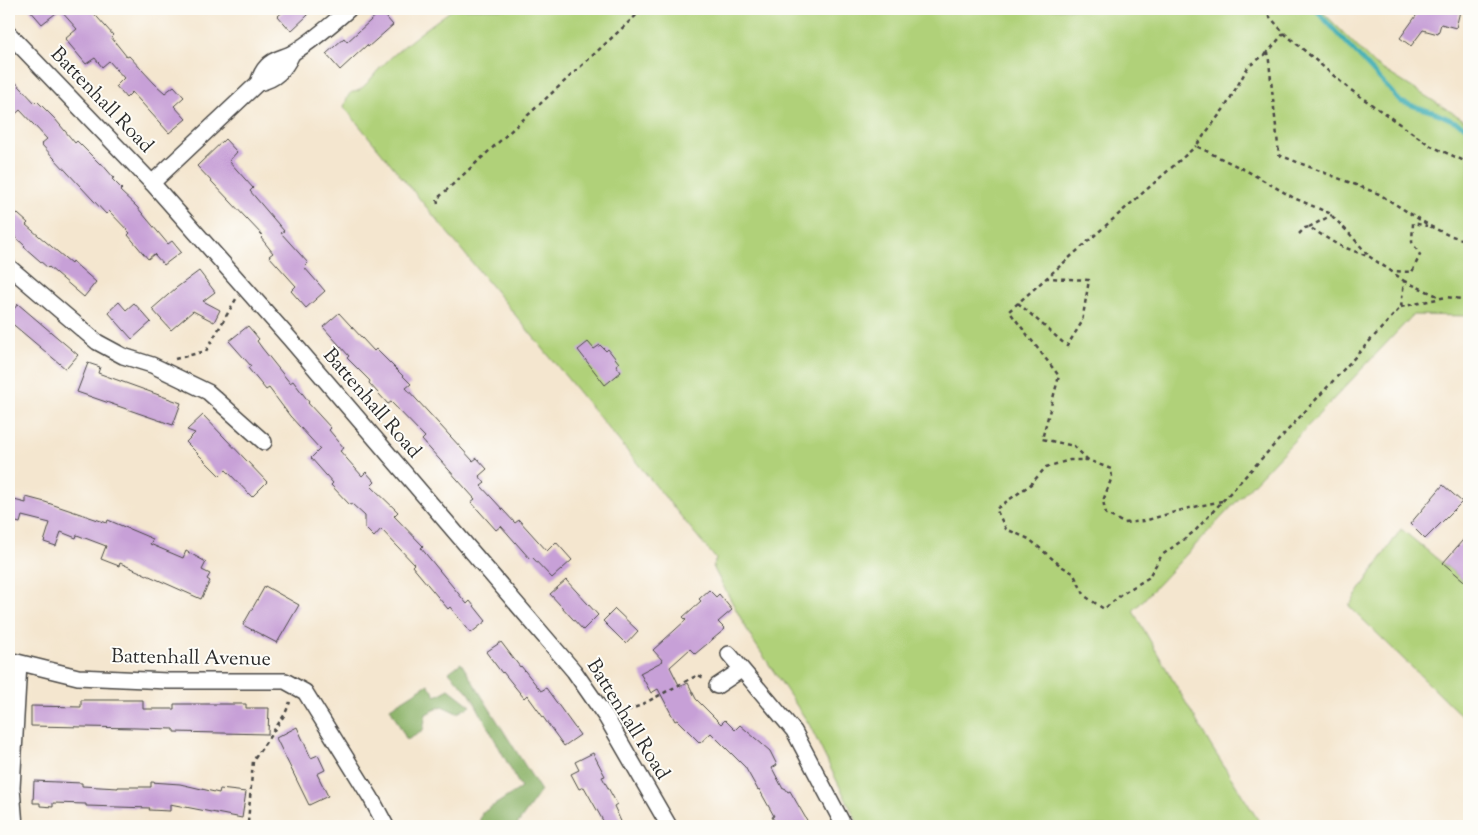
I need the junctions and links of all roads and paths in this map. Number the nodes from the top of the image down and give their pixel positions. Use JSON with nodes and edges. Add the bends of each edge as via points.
{"nodes":[{"id":1,"x":349,"y":9,"type":"edge"},
{"id":2,"x":643,"y":9,"type":"edge"},
{"id":3,"x":1263,"y":9,"type":"edge"},
{"id":4,"x":1284,"y":33,"type":"junction"},
{"id":5,"x":9,"y":34,"type":"edge"},
{"id":6,"x":1268,"y":52,"type":"junction"},
{"id":7,"x":1196,"y":146,"type":"junction"},
{"id":8,"x":1469,"y":163,"type":"edge"},
{"id":9,"x":152,"y":182,"type":"junction"},
{"id":10,"x":438,"y":204,"type":"dead end"},
{"id":11,"x":1332,"y":216,"type":"junction"},
{"id":12,"x":1430,"y":226,"type":"junction"},
{"id":13,"x":1309,"y":227,"type":"junction"},
{"id":14,"x":1299,"y":234,"type":"dead end"},
{"id":15,"x":1469,"y":241,"type":"edge"},
{"id":16,"x":1370,"y":257,"type":"junction"},
{"id":17,"x":9,"y":267,"type":"edge"},
{"id":18,"x":1391,"y":271,"type":"junction"},
{"id":19,"x":1046,"y":278,"type":"junction"},
{"id":20,"x":1404,"y":281,"type":"junction"},
{"id":21,"x":246,"y":289,"type":"junction"},
{"id":22,"x":1442,"y":298,"type":"junction"},
{"id":23,"x":1469,"y":300,"type":"edge"},
{"id":24,"x":1018,"y":303,"type":"junction"},
{"id":25,"x":1401,"y":307,"type":"junction"},
{"id":26,"x":152,"y":365,"type":"junction"},
{"id":27,"x":264,"y":442,"type":"dead end"},
{"id":28,"x":1088,"y":460,"type":"junction"},
{"id":29,"x":1222,"y":501,"type":"junction"},
{"id":30,"x":729,"y":654,"type":"dead end"},
{"id":31,"x":14,"y":661,"type":"edge"},
{"id":32,"x":741,"y":670,"type":"junction"},
{"id":33,"x":717,"y":686,"type":"joint"},
{"id":34,"x":305,"y":692,"type":"junction"},
{"id":35,"x":606,"y":717,"type":"junction"},
{"id":36,"x":10,"y":788,"type":"edge"},
{"id":37,"x":15,"y":826,"type":"edge"},
{"id":38,"x":242,"y":826,"type":"edge"},
{"id":39,"x":386,"y":826,"type":"edge"},
{"id":40,"x":669,"y":826,"type":"edge"},
{"id":41,"x":844,"y":826,"type":"edge"}],
"edges":[{"from":1,"to":9,"type":"street","via":[[292,54],[276,58],[267,65],[258,82]]},
{"from":2,"to":10,"type":"path","via":[[437,199]]},
{"from":3,"to":4,"type":"path"},
{"from":4,"to":6,"type":"path"},
{"from":4,"to":8,"type":"path","via":[[1348,88],[1392,120],[1431,146]]},
{"from":5,"to":9,"type":"street","name":"Battenhall Road"},
{"from":6,"to":7,"type":"path","via":[[1248,67],[1226,106]]},
{"from":6,"to":12,"type":"path","via":[[1279,155],[1379,194]]},
{"from":7,"to":11,"type":"path"},
{"from":7,"to":19,"type":"path"},
{"from":9,"to":21,"type":"street","name":"Battenhall Road"},
{"from":11,"to":13,"type":"path"},
{"from":11,"to":16,"type":"path"},
{"from":12,"to":15,"type":"path"},
{"from":12,"to":18,"type":"path","via":[[1413,223],[1412,242],[1420,255],[1412,272]]},
{"from":13,"to":14,"type":"path"},
{"from":13,"to":16,"type":"path","via":[[1338,245]]},
{"from":16,"to":18,"type":"path"},
{"from":17,"to":26,"type":"street","via":[[97,342]]},
{"from":18,"to":20,"type":"path"},
{"from":19,"to":24,"type":"path"},
{"from":19,"to":24,"type":"path","via":[[1089,280],[1082,322],[1067,346]]},
{"from":20,"to":22,"type":"path"},
{"from":20,"to":25,"type":"path"},
{"from":21,"to":26,"type":"path","via":[[237,297],[206,351]]},
{"from":21,"to":35,"type":"street","name":"Battenhall Road","via":[[574,671]]},
{"from":22,"to":23,"type":"path"},
{"from":22,"to":25,"type":"path"},
{"from":24,"to":28,"type":"path","via":[[1008,311],[1059,376],[1042,439],[1074,446]]},
{"from":25,"to":29,"type":"path"},
{"from":26,"to":27,"type":"street","via":[[208,392]]},
{"from":28,"to":29,"type":"path","via":[[1111,469],[1112,477],[1104,501],[1106,514],[1124,523]]},
{"from":28,"to":29,"type":"path","via":[[1070,460],[1046,467],[1030,485],[996,509],[1006,529],[1028,539],[1073,573],[1085,596],[1104,609],[1148,578],[1162,555],[1195,531]]},
{"from":30,"to":32,"type":"street"},
{"from":31,"to":34,"type":"street","name":"Battenhall Avenue","via":[[78,677],[284,681]]},
{"from":31,"to":36,"type":"street"},
{"from":32,"to":33,"type":"street"},
{"from":32,"to":41,"type":"street","via":[[794,731]]},
{"from":33,"to":35,"type":"path","via":[[698,675],[639,706]]},
{"from":34,"to":38,"type":"path","via":[[291,698],[285,714],[253,761],[248,823]]},
{"from":34,"to":39,"type":"street"},
{"from":35,"to":40,"type":"street","name":"Battenhall Road"},
{"from":36,"to":37,"type":"street"}]}
